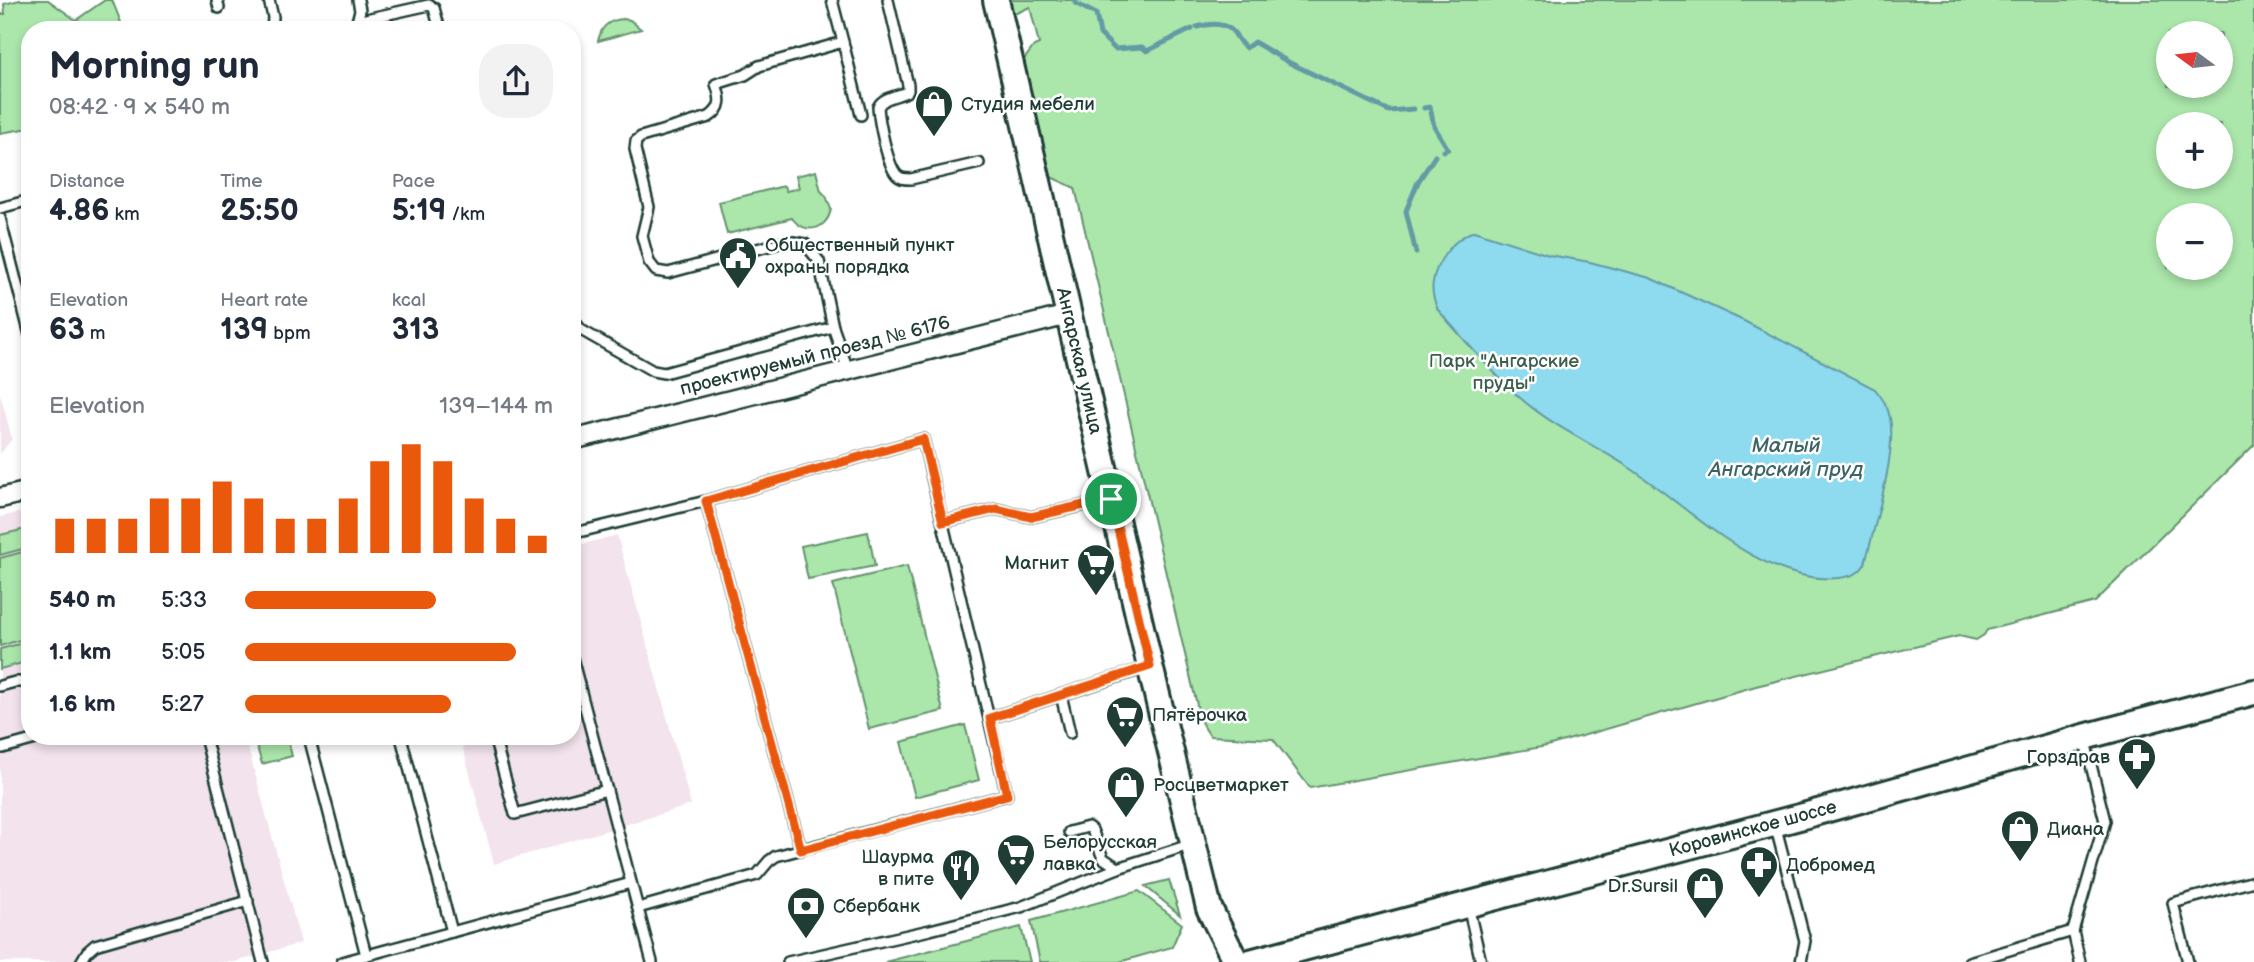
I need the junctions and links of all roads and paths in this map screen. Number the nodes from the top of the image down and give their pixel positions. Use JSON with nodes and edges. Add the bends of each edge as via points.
{"nodes":[{"id":1,"x":269,"y":0,"type":"edge"},
{"id":2,"x":358,"y":0,"type":"edge"},
{"id":3,"x":832,"y":0,"type":"edge"},
{"id":4,"x":888,"y":0,"type":"edge"},
{"id":5,"x":996,"y":0,"type":"edge"},
{"id":6,"x":273,"y":21,"type":"edge"},
{"id":7,"x":357,"y":21,"type":"edge"},
{"id":8,"x":371,"y":21,"type":"edge"},
{"id":9,"x":438,"y":21,"type":"edge"},
{"id":10,"x":843,"y":42,"type":"junction"},
{"id":11,"x":861,"y":115,"type":"dead end"},
{"id":12,"x":979,"y":163,"type":"dead end"},
{"id":13,"x":21,"y":202,"type":"edge"},
{"id":14,"x":0,"y":208,"type":"edge"},
{"id":15,"x":0,"y":218,"type":"edge"},
{"id":16,"x":21,"y":300,"type":"edge"},
{"id":17,"x":1068,"y":315,"type":"junction"},
{"id":18,"x":833,"y":327,"type":"junction"},
{"id":19,"x":581,"y":330,"type":"edge"},
{"id":20,"x":848,"y":370,"type":"junction"},
{"id":21,"x":581,"y":438,"type":"edge"},
{"id":22,"x":21,"y":493,"type":"edge"},
{"id":23,"x":0,"y":498,"type":"edge"},
{"id":24,"x":1111,"y":499,"type":"junction"},
{"id":25,"x":706,"y":501,"type":"junction"},
{"id":26,"x":943,"y":522,"type":"junction"},
{"id":27,"x":581,"y":532,"type":"edge"},
{"id":28,"x":1150,"y":666,"type":"junction"},
{"id":29,"x":21,"y":682,"type":"edge"},
{"id":30,"x":0,"y":686,"type":"edge"},
{"id":31,"x":581,"y":692,"type":"edge"},
{"id":32,"x":2254,"y":692,"type":"edge"},
{"id":33,"x":1061,"y":695,"type":"junction"},
{"id":34,"x":990,"y":718,"type":"junction"},
{"id":35,"x":1070,"y":733,"type":"dead end"},
{"id":36,"x":2084,"y":737,"type":"junction"},
{"id":37,"x":21,"y":743,"type":"edge"},
{"id":38,"x":207,"y":745,"type":"edge"},
{"id":39,"x":311,"y":745,"type":"edge"},
{"id":40,"x":403,"y":745,"type":"edge"},
{"id":41,"x":496,"y":745,"type":"edge"},
{"id":42,"x":3,"y":748,"type":"dead end"},
{"id":43,"x":607,"y":790,"type":"junction"},
{"id":44,"x":1775,"y":822,"type":"junction"},
{"id":45,"x":1069,"y":832,"type":"dead end"},
{"id":46,"x":1194,"y":843,"type":"junction"},
{"id":47,"x":801,"y":850,"type":"junction"},
{"id":48,"x":1118,"y":868,"type":"junction"},
{"id":49,"x":2254,"y":881,"type":"edge"},
{"id":50,"x":631,"y":883,"type":"junction"},
{"id":51,"x":247,"y":901,"type":"junction"},
{"id":52,"x":1467,"y":904,"type":"junction"},
{"id":53,"x":638,"y":908,"type":"junction"},
{"id":54,"x":2073,"y":931,"type":"junction"},
{"id":55,"x":452,"y":932,"type":"junction"},
{"id":56,"x":366,"y":955,"type":"junction"},
{"id":57,"x":82,"y":962,"type":"edge"},
{"id":58,"x":263,"y":962,"type":"edge"},
{"id":59,"x":342,"y":962,"type":"edge"},
{"id":60,"x":652,"y":962,"type":"edge"},
{"id":61,"x":788,"y":962,"type":"edge"},
{"id":62,"x":1236,"y":962,"type":"edge"},
{"id":63,"x":1251,"y":962,"type":"edge"},
{"id":64,"x":1481,"y":962,"type":"edge"},
{"id":65,"x":1801,"y":962,"type":"edge"},
{"id":66,"x":1969,"y":962,"type":"edge"},
{"id":67,"x":2080,"y":962,"type":"edge"},
{"id":68,"x":2188,"y":962,"type":"edge"}],
"edges":[{"from":1,"to":6,"type":"lane"},
{"from":2,"to":7,"type":"lane"},
{"from":3,"to":10,"type":"lane"},
{"from":4,"to":12,"type":"lane","via":[[908,85],[908,91],[887,98],[878,107],[896,174],[911,179]]},
{"from":5,"to":17,"type":"main road","name":"Ангарская улица"},
{"from":8,"to":9,"type":"lane","via":[[429,5]]},
{"from":10,"to":11,"type":"lane"},
{"from":10,"to":18,"type":"lane","via":[[759,66],[716,84],[721,97],[716,112],[641,137],[635,149],[649,207],[642,236],[656,271],[668,273],[796,241],[805,244],[819,261]]},
{"from":13,"to":14,"type":"lane"},
{"from":15,"to":16,"type":"lane"},
{"from":17,"to":20,"type":"street","name":"проектируемый проезд № 6176"},
{"from":17,"to":24,"type":"main road","name":"Ангарская улица"},
{"from":18,"to":19,"type":"lane","via":[[664,373],[653,372]]},
{"from":18,"to":20,"type":"lane"},
{"from":20,"to":21,"type":"street","name":"проектируемый проезд № 6176"},
{"from":22,"to":23,"type":"street"},
{"from":24,"to":26,"type":"lane","via":[[1031,517],[996,509]]},
{"from":24,"to":28,"type":"main road","name":"Ангарская улица"},
{"from":25,"to":26,"type":"lane","via":[[923,439]]},
{"from":25,"to":27,"type":"lane"},
{"from":25,"to":47,"type":"lane"},
{"from":26,"to":34,"type":"lane"},
{"from":28,"to":33,"type":"lane"},
{"from":28,"to":46,"type":"main road","name":"Ангарская улица"},
{"from":29,"to":30,"type":"lane"},
{"from":31,"to":43,"type":"lane"},
{"from":32,"to":36,"type":"main road","name":"Коровинское шоссе"},
{"from":33,"to":34,"type":"lane"},
{"from":33,"to":35,"type":"lane"},
{"from":34,"to":47,"type":"lane","via":[[1007,795]]},
{"from":36,"to":44,"type":"main road","name":"Коровинское шоссе"},
{"from":36,"to":54,"type":"lane","via":[[2105,821]]},
{"from":37,"to":42,"type":"lane"},
{"from":38,"to":51,"type":"lane"},
{"from":39,"to":56,"type":"lane"},
{"from":40,"to":55,"type":"lane"},
{"from":41,"to":43,"type":"lane","via":[[515,814]]},
{"from":43,"to":50,"type":"lane"},
{"from":44,"to":52,"type":"main road","name":"Коровинское шоссе"},
{"from":44,"to":65,"type":"lane","via":[[1805,941]]},
{"from":45,"to":48,"type":"lane","via":[[1088,827],[1103,858]]},
{"from":46,"to":48,"type":"lane"},
{"from":46,"to":62,"type":"main road","name":"Ангарская улица","via":[[1209,908]]},
{"from":47,"to":53,"type":"lane","via":[[772,858],[757,875]]},
{"from":48,"to":61,"type":"lane","via":[[1021,906]]},
{"from":49,"to":68,"type":"lane","via":[[2173,903]]},
{"from":50,"to":53,"type":"lane"},
{"from":50,"to":55,"type":"lane"},
{"from":51,"to":57,"type":"lane","via":[[95,945]]},
{"from":51,"to":58,"type":"lane"},
{"from":52,"to":63,"type":"main road","name":"Коровинское шоссе"},
{"from":52,"to":64,"type":"lane"},
{"from":53,"to":60,"type":"lane"},
{"from":54,"to":66,"type":"lane"},
{"from":54,"to":67,"type":"lane"},
{"from":55,"to":56,"type":"lane"},
{"from":56,"to":59,"type":"lane"}]}
